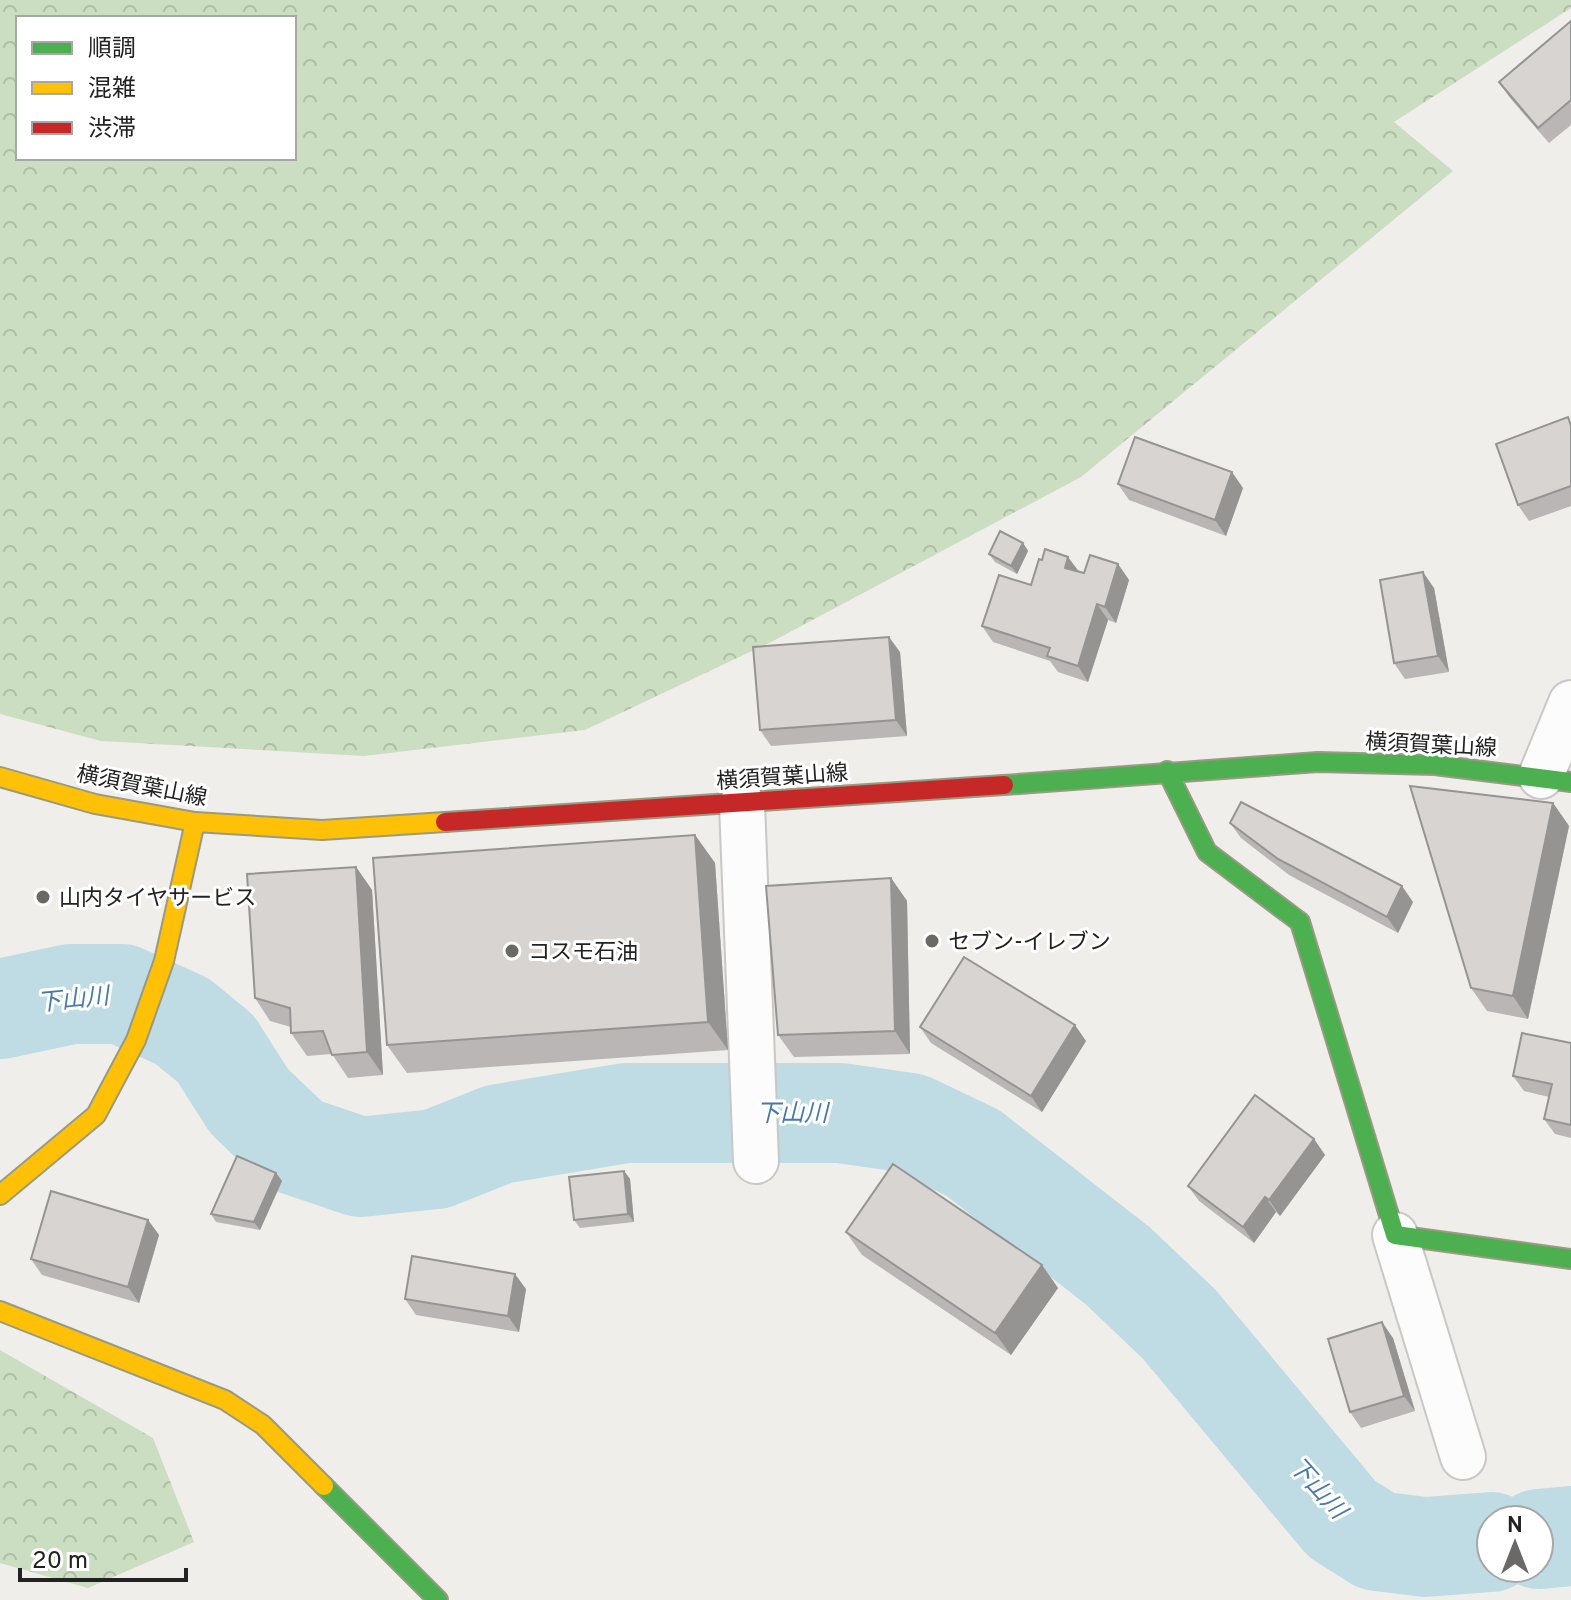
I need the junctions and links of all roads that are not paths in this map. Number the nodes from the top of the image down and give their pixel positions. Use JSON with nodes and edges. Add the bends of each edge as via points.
{"nodes":[{"id":1,"x":1571,"y":703,"type":"edge"},
{"id":2,"x":1167,"y":771,"type":"junction"},
{"id":3,"x":0,"y":777,"type":"edge"},
{"id":4,"x":1556,"y":779,"type":"edge"},
{"id":5,"x":742,"y":804,"type":"junction"},
{"id":6,"x":195,"y":822,"type":"junction"},
{"id":7,"x":755,"y":1122,"type":"dead end"},
{"id":8,"x":0,"y":1195,"type":"edge"},
{"id":9,"x":1395,"y":1235,"type":"junction"},
{"id":10,"x":1571,"y":1259,"type":"edge"},
{"id":11,"x":0,"y":1311,"type":"edge"},
{"id":12,"x":1463,"y":1457,"type":"dead end"},
{"id":13,"x":438,"y":1600,"type":"edge"}],
"edges":[{"from":1,"to":4,"type":"street"},
{"from":2,"to":4,"type":"street","name":"横須賀葉山線","via":[[1318,762],[1435,765]]},
{"from":2,"to":5,"type":"street","name":"横須賀葉山線"},
{"from":2,"to":9,"type":"street","via":[[1207,852],[1300,922]]},
{"from":3,"to":6,"type":"street","name":"横須賀葉山線","via":[[95,804]]},
{"from":5,"to":6,"type":"street","name":"横須賀葉山線","via":[[322,830]]},
{"from":5,"to":7,"type":"street"},
{"from":6,"to":8,"type":"street","via":[[164,961],[136,1040],[96,1115]]},
{"from":9,"to":10,"type":"street"},
{"from":9,"to":12,"type":"street"},
{"from":11,"to":13,"type":"street","via":[[225,1400],[263,1425]]}]}
